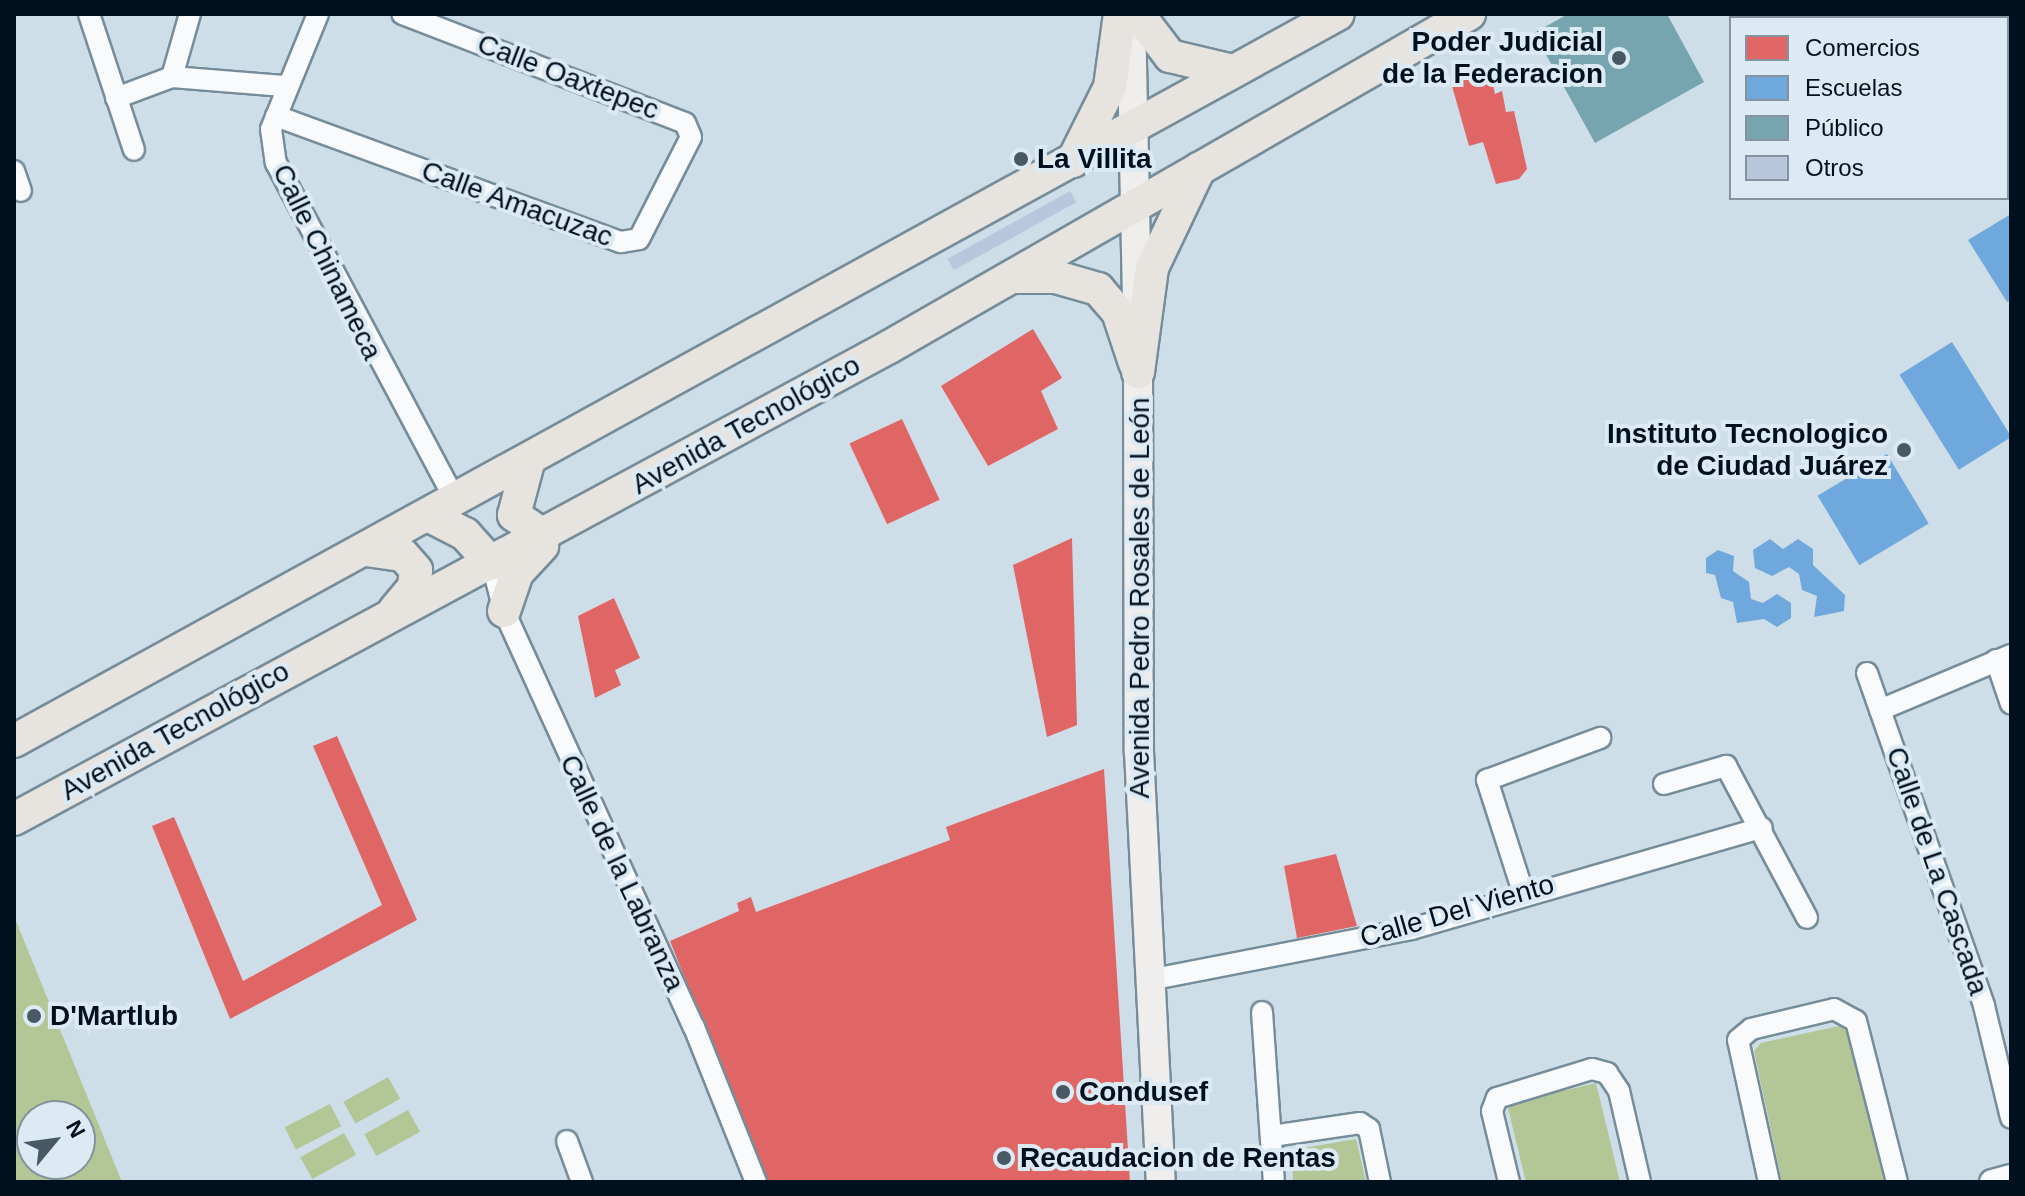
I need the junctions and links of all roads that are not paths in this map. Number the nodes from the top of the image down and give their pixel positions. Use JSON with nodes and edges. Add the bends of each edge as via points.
{"nodes":[{"id":1,"x":89,"y":14,"type":"edge"},
{"id":2,"x":190,"y":14,"type":"edge"},
{"id":3,"x":318,"y":14,"type":"edge"},
{"id":4,"x":402,"y":14,"type":"edge"},
{"id":5,"x":1120,"y":14,"type":"edge"},
{"id":6,"x":1131,"y":14,"type":"edge"},
{"id":7,"x":1138,"y":14,"type":"edge"},
{"id":8,"x":1338,"y":14,"type":"edge"},
{"id":9,"x":1438,"y":14,"type":"edge"},
{"id":10,"x":1469,"y":14,"type":"edge"},
{"id":11,"x":1233,"y":71,"type":"junction"},
{"id":12,"x":1367,"y":71,"type":"junction"},
{"id":13,"x":172,"y":77,"type":"junction"},
{"id":14,"x":284,"y":86,"type":"junction"},
{"id":15,"x":116,"y":98,"type":"junction"},
{"id":16,"x":276,"y":116,"type":"junction"},
{"id":17,"x":688,"y":126,"type":"joint"},
{"id":18,"x":1133,"y":127,"type":"junction"},
{"id":19,"x":134,"y":150,"type":"dead end"},
{"id":20,"x":1073,"y":161,"type":"junction"},
{"id":21,"x":1199,"y":169,"type":"junction"},
{"id":22,"x":1135,"y":203,"type":"junction"},
{"id":23,"x":1012,"y":277,"type":"junction"},
{"id":24,"x":1138,"y":372,"type":"junction"},
{"id":25,"x":529,"y":459,"type":"junction"},
{"id":26,"x":442,"y":507,"type":"junction"},
{"id":27,"x":553,"y":532,"type":"junction"},
{"id":28,"x":366,"y":550,"type":"junction"},
{"id":29,"x":492,"y":564,"type":"junction"},
{"id":30,"x":395,"y":610,"type":"junction"},
{"id":31,"x":504,"y":611,"type":"junction"},
{"id":32,"x":2004,"y":657,"type":"edge"},
{"id":33,"x":1867,"y":673,"type":"dead end"},
{"id":34,"x":2011,"y":704,"type":"edge"},
{"id":35,"x":1880,"y":710,"type":"junction"},
{"id":36,"x":1600,"y":738,"type":"dead end"},
{"id":37,"x":14,"y":741,"type":"edge"},
{"id":38,"x":1664,"y":784,"type":"dead end"},
{"id":39,"x":14,"y":819,"type":"edge"},
{"id":40,"x":1762,"y":828,"type":"junction"},
{"id":41,"x":1523,"y":892,"type":"junction"},
{"id":42,"x":1807,"y":918,"type":"dead end"},
{"id":43,"x":1149,"y":980,"type":"junction"},
{"id":44,"x":1262,"y":1012,"type":"dead end"},
{"id":45,"x":2004,"y":1045,"type":"edge"},
{"id":46,"x":2011,"y":1118,"type":"edge"},
{"id":47,"x":1272,"y":1136,"type":"junction"},
{"id":48,"x":567,"y":1141,"type":"dead end"},
{"id":49,"x":2011,"y":1177,"type":"edge"},
{"id":50,"x":582,"y":1182,"type":"edge"},
{"id":51,"x":756,"y":1182,"type":"edge"},
{"id":52,"x":1161,"y":1182,"type":"edge"},
{"id":53,"x":1274,"y":1182,"type":"edge"},
{"id":54,"x":1380,"y":1182,"type":"edge"},
{"id":55,"x":1509,"y":1182,"type":"edge"},
{"id":56,"x":1640,"y":1182,"type":"edge"},
{"id":57,"x":1769,"y":1182,"type":"edge"},
{"id":58,"x":1897,"y":1182,"type":"edge"},
{"id":59,"x":1992,"y":1182,"type":"edge"}],
"edges":[{"from":1,"to":15,"type":"street"},
{"from":2,"to":13,"type":"street"},
{"from":3,"to":14,"type":"street","name":"Calle Chinameca"},
{"from":4,"to":17,"type":"street","name":"Calle Oaxtepec"},
{"from":5,"to":20,"type":"main road","via":[[1110,87]]},
{"from":6,"to":18,"type":"main road","name":"Avenida Pedro Rosales de León"},
{"from":7,"to":11,"type":"main road","via":[[1170,56]]},
{"from":8,"to":11,"type":"main road"},
{"from":9,"to":12,"type":"main road"},
{"from":10,"to":12,"type":"main road","name":"Avenida Tecnológico"},
{"from":11,"to":18,"type":"main road"},
{"from":12,"to":21,"type":"main road","name":"Avenida Tecnológico"},
{"from":13,"to":14,"type":"street"},
{"from":13,"to":15,"type":"street"},
{"from":14,"to":16,"type":"street","name":"Calle Chinameca"},
{"from":15,"to":19,"type":"street"},
{"from":16,"to":17,"type":"street","name":"Calle Amacuzac","via":[[629,243],[643,235],[691,137]]},
{"from":16,"to":26,"type":"street","name":"Calle Chinameca","via":[[276,163]]},
{"from":18,"to":20,"type":"main road"},
{"from":18,"to":22,"type":"main road","name":"Avenida Pedro Rosales de León"},
{"from":20,"to":25,"type":"main road"},
{"from":21,"to":22,"type":"main road","name":"Avenida Tecnológico"},
{"from":21,"to":24,"type":"main road","via":[[1152,268]]},
{"from":22,"to":23,"type":"main road","name":"Avenida Tecnológico"},
{"from":22,"to":24,"type":"main road","name":"Avenida Pedro Rosales de León"},
{"from":23,"to":24,"type":"main road","via":[[1056,277],[1098,289],[1124,323]]},
{"from":23,"to":27,"type":"main road","name":"Avenida Tecnológico"},
{"from":24,"to":43,"type":"main road","name":"Avenida Pedro Rosales de León","via":[[1139,752]]},
{"from":25,"to":26,"type":"main road"},
{"from":25,"to":27,"type":"main road","via":[[514,515]]},
{"from":26,"to":28,"type":"main road"},
{"from":26,"to":29,"type":"main road"},
{"from":27,"to":29,"type":"main road","name":"Avenida Tecnológico"},
{"from":27,"to":31,"type":"main road","via":[[517,573]]},
{"from":28,"to":30,"type":"main road","via":[[403,555],[416,570],[414,587]]},
{"from":28,"to":37,"type":"main road"},
{"from":29,"to":30,"type":"main road","name":"Avenida Tecnológico"},
{"from":29,"to":31,"type":"street","name":"Calle de la Labranza"},
{"from":30,"to":39,"type":"main road","name":"Avenida Tecnológico"},
{"from":31,"to":51,"type":"street","name":"Calle de la Labranza","via":[[694,1027]]},
{"from":32,"to":34,"type":"street"},
{"from":32,"to":35,"type":"street"},
{"from":33,"to":35,"type":"street","name":"Calle de La Cascada"},
{"from":35,"to":45,"type":"street","name":"Calle de La Cascada"},
{"from":36,"to":41,"type":"street","via":[[1492,776],[1486,787]]},
{"from":38,"to":40,"type":"street","via":[[1726,766]]},
{"from":40,"to":41,"type":"street","name":"Calle Del Viento"},
{"from":40,"to":42,"type":"street"},
{"from":41,"to":43,"type":"street","name":"Calle Del Viento","via":[[1411,929]]},
{"from":43,"to":52,"type":"main road","name":"Avenida Pedro Rosales de León"},
{"from":44,"to":47,"type":"street"},
{"from":45,"to":46,"type":"street","name":"Calle de La Cascada"},
{"from":47,"to":53,"type":"street"},
{"from":47,"to":54,"type":"street","via":[[1360,1123],[1369,1129]]},
{"from":48,"to":50,"type":"street"},
{"from":49,"to":59,"type":"street"},
{"from":55,"to":56,"type":"street","via":[[1492,1111],[1501,1092],[1592,1069],[1607,1073],[1619,1091]]},
{"from":57,"to":58,"type":"street","via":[[1738,1040],[1751,1029],[1834,1009],[1856,1021]]}]}
